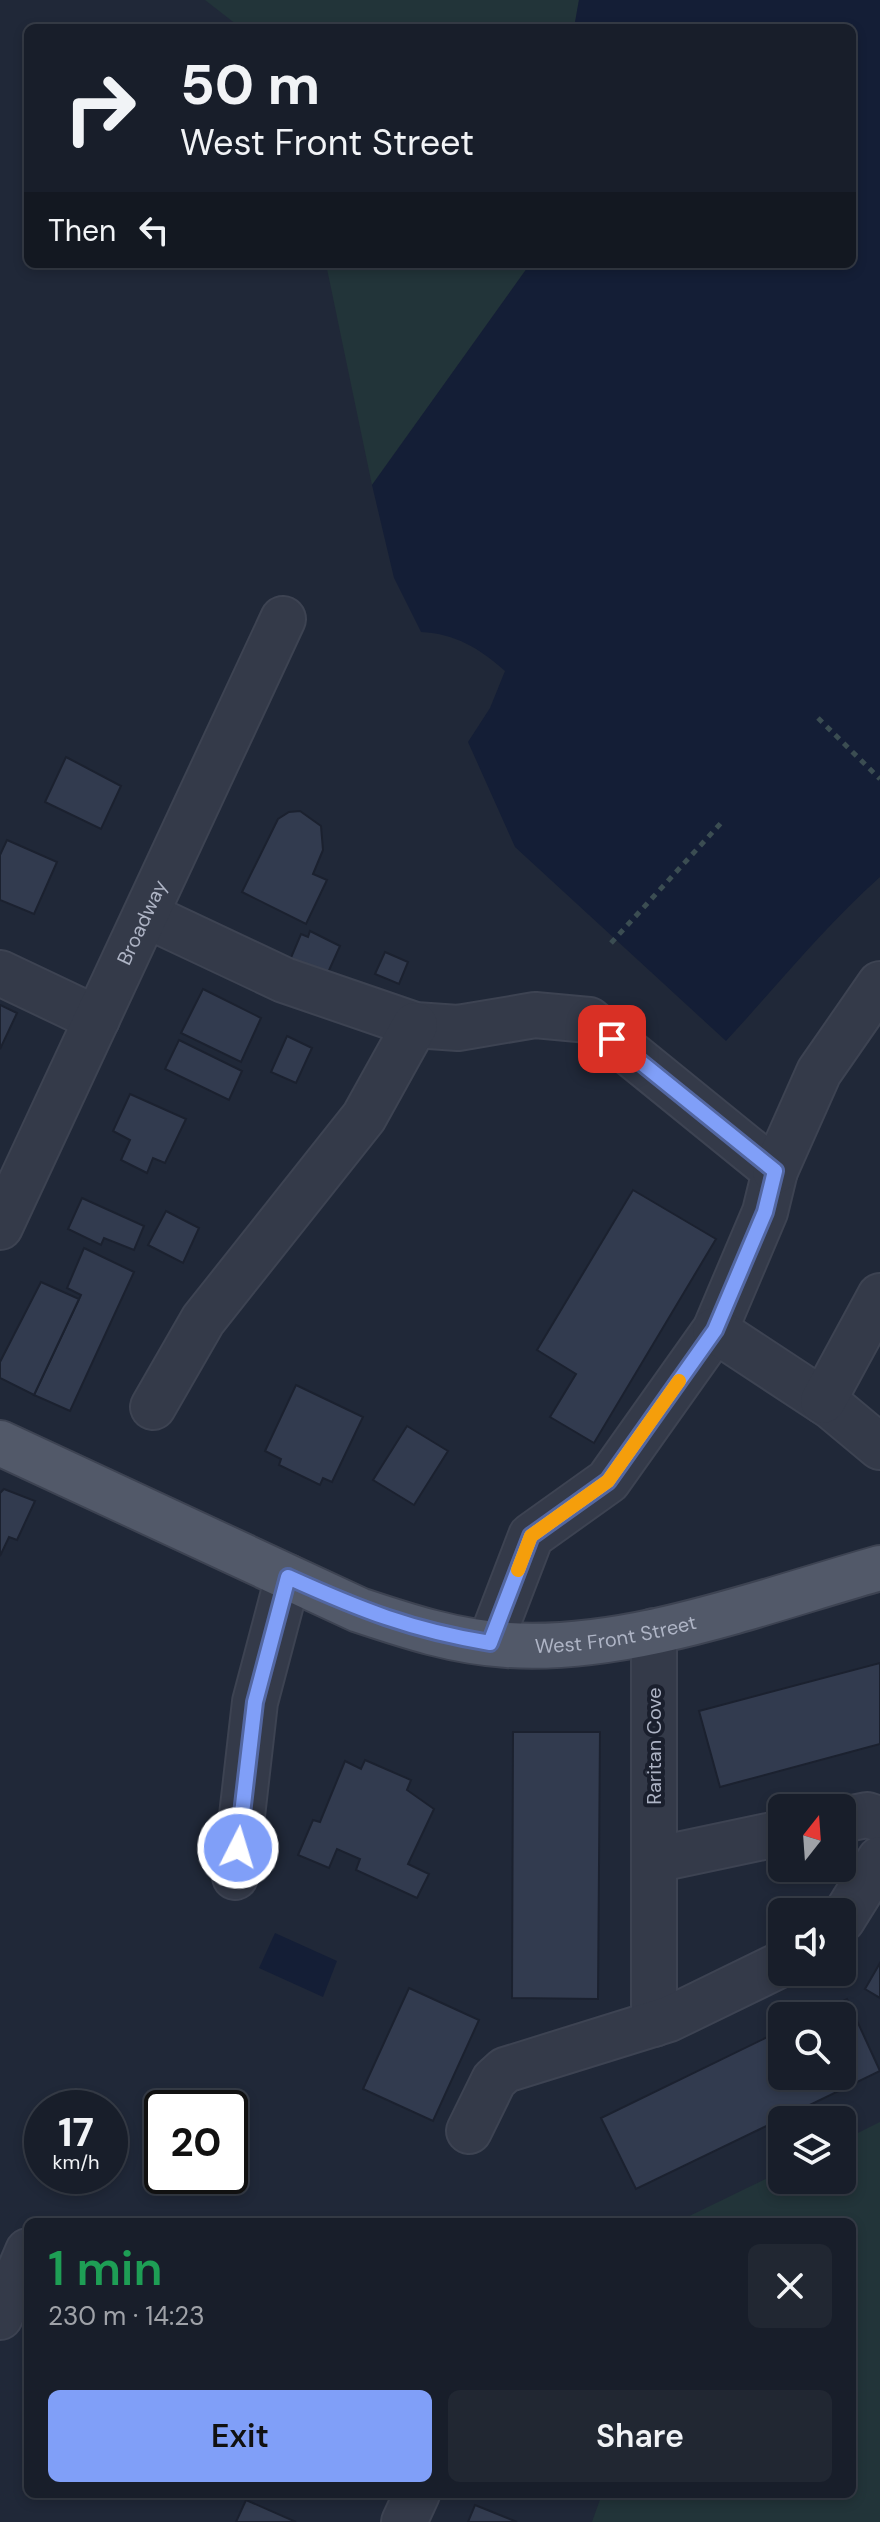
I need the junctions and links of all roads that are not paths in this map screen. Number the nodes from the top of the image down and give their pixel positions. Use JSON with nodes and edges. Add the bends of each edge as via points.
{"nodes":[{"id":1,"x":283,"y":619,"type":"dead end"},
{"id":2,"x":146,"y":915,"type":"junction"},
{"id":3,"x":0,"y":973,"type":"edge"},
{"id":4,"x":880,"y":984,"type":"edge"},
{"id":5,"x":97,"y":1019,"type":"junction"},
{"id":6,"x":415,"y":1025,"type":"junction"},
{"id":7,"x":775,"y":1171,"type":"junction"},
{"id":8,"x":0,"y":1227,"type":"edge"},
{"id":9,"x":880,"y":1296,"type":"edge"},
{"id":10,"x":715,"y":1330,"type":"junction"},
{"id":11,"x":823,"y":1401,"type":"junction"},
{"id":12,"x":153,"y":1407,"type":"dead end"},
{"id":13,"x":0,"y":1443,"type":"edge"},
{"id":14,"x":880,"y":1447,"type":"edge"},
{"id":15,"x":880,"y":1568,"type":"edge"},
{"id":16,"x":288,"y":1577,"type":"junction"},
{"id":17,"x":654,"y":1631,"type":"junction"},
{"id":18,"x":490,"y":1643,"type":"junction"},
{"id":19,"x":856,"y":1817,"type":"edge"},
{"id":20,"x":880,"y":1819,"type":"edge"},
{"id":21,"x":768,"y":1836,"type":"edge"},
{"id":22,"x":880,"y":1859,"type":"edge"},
{"id":23,"x":654,"y":1860,"type":"junction"},
{"id":24,"x":235,"y":1877,"type":"dead end"},
{"id":25,"x":856,"y":1898,"type":"edge"},
{"id":26,"x":768,"y":1971,"type":"edge"},
{"id":27,"x":654,"y":2024,"type":"junction"},
{"id":28,"x":469,"y":2131,"type":"dead end"},
{"id":29,"x":0,"y":2229,"type":"edge"},
{"id":30,"x":24,"y":2240,"type":"edge"},
{"id":31,"x":24,"y":2260,"type":"edge"},
{"id":32,"x":0,"y":2317,"type":"edge"},
{"id":33,"x":415,"y":2498,"type":"edge"},
{"id":34,"x":404,"y":2522,"type":"edge"}],
"edges":[{"from":1,"to":2,"type":"street","name":"Broadway"},
{"from":2,"to":5,"type":"street","name":"Broadway"},
{"from":2,"to":6,"type":"street","via":[[284,980]]},
{"from":3,"to":5,"type":"street"},
{"from":4,"to":7,"type":"street","via":[[819,1072]]},
{"from":5,"to":8,"type":"street","name":"Broadway"},
{"from":6,"to":7,"type":"street","via":[[458,1028],[535,1015],[589,1020]]},
{"from":6,"to":12,"type":"street","via":[[364,1117],[203,1320]]},
{"from":7,"to":10,"type":"street","via":[[765,1212]]},
{"from":9,"to":11,"type":"street"},
{"from":10,"to":11,"type":"street"},
{"from":10,"to":18,"type":"street","via":[[608,1481],[531,1536]]},
{"from":11,"to":14,"type":"street"},
{"from":13,"to":16,"type":"main road","name":"West Front Street"},
{"from":15,"to":17,"type":"main road","name":"West Front Street"},
{"from":16,"to":18,"type":"main road","name":"West Front Street","via":[[419,1631]]},
{"from":16,"to":24,"type":"street","via":[[255,1702]]},
{"from":17,"to":18,"type":"main road","name":"West Front Street","via":[[560,1645]]},
{"from":17,"to":23,"type":"street","name":"Raritan Cove"},
{"from":19,"to":20,"type":"street"},
{"from":21,"to":23,"type":"street"},
{"from":22,"to":25,"type":"street"},
{"from":23,"to":27,"type":"street","name":"Raritan Cove"},
{"from":26,"to":27,"type":"street"},
{"from":27,"to":28,"type":"street","via":[[505,2070],[494,2080]]},
{"from":29,"to":30,"type":"street"},
{"from":31,"to":32,"type":"street"},
{"from":33,"to":34,"type":"street"}]}
